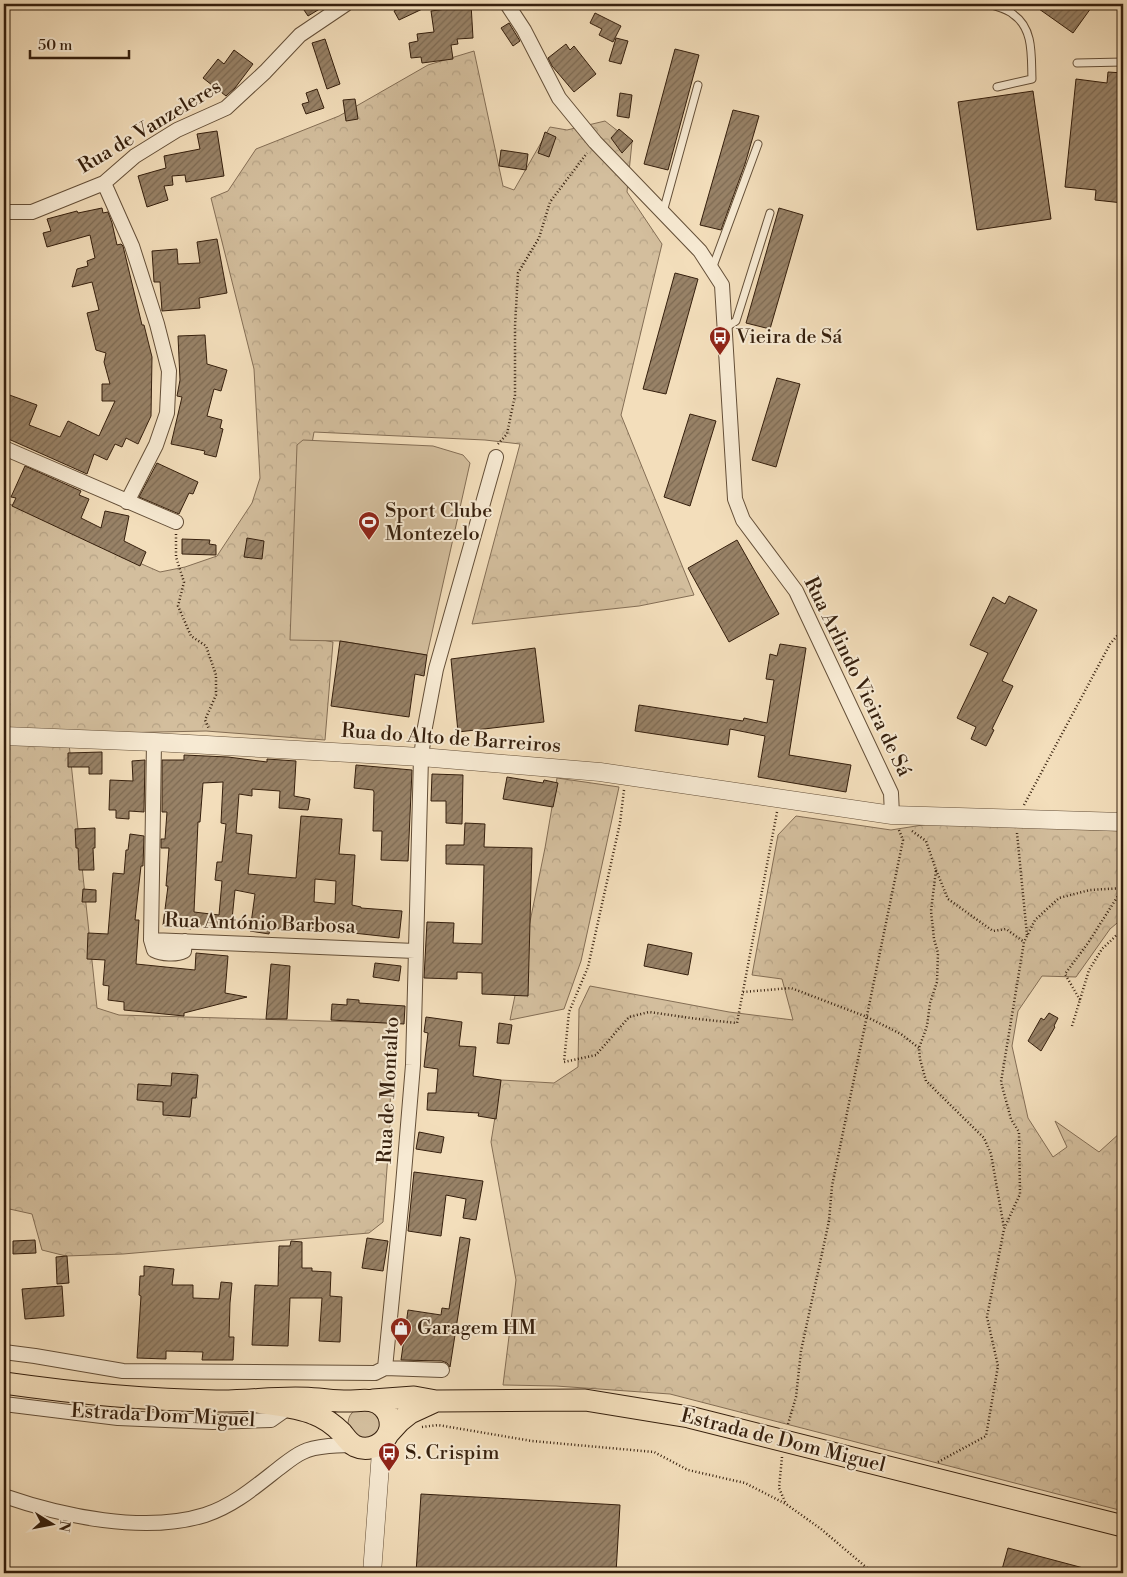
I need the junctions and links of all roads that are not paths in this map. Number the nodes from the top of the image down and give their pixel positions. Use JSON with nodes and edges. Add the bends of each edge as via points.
{"nodes":[{"id":1,"x":346,"y":4,"type":"edge"},
{"id":2,"x":507,"y":4,"type":"edge"},
{"id":3,"x":989,"y":4,"type":"edge"},
{"id":4,"x":1123,"y":62,"type":"edge"},
{"id":5,"x":1077,"y":63,"type":"dead end"},
{"id":6,"x":698,"y":85,"type":"dead end"},
{"id":7,"x":997,"y":87,"type":"dead end"},
{"id":8,"x":758,"y":144,"type":"dead end"},
{"id":9,"x":104,"y":183,"type":"junction"},
{"id":10,"x":4,"y":212,"type":"edge"},
{"id":11,"x":662,"y":212,"type":"junction"},
{"id":12,"x":770,"y":213,"type":"dead end"},
{"id":13,"x":711,"y":269,"type":"junction"},
{"id":14,"x":724,"y":328,"type":"junction"},
{"id":15,"x":4,"y":448,"type":"edge"},
{"id":16,"x":496,"y":457,"type":"road end"},
{"id":17,"x":127,"y":502,"type":"junction"},
{"id":18,"x":176,"y":522,"type":"road end"},
{"id":19,"x":4,"y":736,"type":"edge"},
{"id":20,"x":154,"y":742,"type":"junction"},
{"id":21,"x":421,"y":757,"type":"junction"},
{"id":22,"x":892,"y":815,"type":"junction"},
{"id":23,"x":1123,"y":822,"type":"edge"},
{"id":24,"x":415,"y":951,"type":"junction"},
{"id":25,"x":4,"y":1352,"type":"edge"},
{"id":26,"x":385,"y":1368,"type":"junction"},
{"id":27,"x":442,"y":1370,"type":"dead end"},
{"id":28,"x":289,"y":1372,"type":"junction"},
{"id":29,"x":4,"y":1383,"type":"edge"},
{"id":30,"x":436,"y":1400,"type":"junction"},
{"id":31,"x":365,"y":1401,"type":"junction"},
{"id":32,"x":289,"y":1402,"type":"junction"},
{"id":33,"x":4,"y":1404,"type":"edge"},
{"id":34,"x":387,"y":1437,"type":"junction"},
{"id":35,"x":343,"y":1443,"type":"junction"},
{"id":36,"x":378,"y":1485,"type":"junction"},
{"id":37,"x":4,"y":1496,"type":"edge"},
{"id":38,"x":1123,"y":1526,"type":"edge"},
{"id":39,"x":372,"y":1573,"type":"edge"}],
"edges":[{"from":1,"to":9,"type":"street","name":"Rua de Vanzeleres","via":[[300,35],[226,108],[135,156]]},
{"from":2,"to":11,"type":"street","name":"Rua Arlindo Vieira de Sá","via":[[559,98]]},
{"from":3,"to":7,"type":"lane","via":[[1013,13],[1025,24],[1029,39],[1032,79]]},
{"from":4,"to":5,"type":"lane"},
{"from":6,"to":11,"type":"lane"},
{"from":8,"to":13,"type":"lane"},
{"from":9,"to":10,"type":"street","name":"Rua de Vanzeleres","via":[[32,212]]},
{"from":9,"to":17,"type":"street","via":[[132,246],[169,371],[166,413],[156,445]]},
{"from":11,"to":13,"type":"street","name":"Rua Arlindo Vieira de Sá","via":[[700,251]]},
{"from":12,"to":14,"type":"lane","via":[[736,321]]},
{"from":13,"to":14,"type":"street","name":"Rua Arlindo Vieira de Sá","via":[[722,285]]},
{"from":14,"to":22,"type":"street","name":"Rua Arlindo Vieira de Sá","via":[[735,500],[753,535],[796,591],[891,793]]},
{"from":15,"to":17,"type":"street"},
{"from":16,"to":21,"type":"street","name":"Rua de Montalto","via":[[436,669]]},
{"from":17,"to":18,"type":"street"},
{"from":19,"to":20,"type":"street","name":"Rua do Alto de Barreiros"},
{"from":20,"to":21,"type":"street","name":"Rua do Alto de Barreiros"},
{"from":20,"to":24,"type":"street","name":"Rua António Barbosa","via":[[151,940]]},
{"from":21,"to":22,"type":"street","name":"Rua do Alto de Barreiros","via":[[600,772]]},
{"from":21,"to":24,"type":"street","name":"Rua de Montalto"},
{"from":22,"to":23,"type":"street","name":"Rua do Alto de Barreiros"},
{"from":24,"to":26,"type":"street","name":"Rua de Montalto","via":[[413,1065]]},
{"from":25,"to":28,"type":"street","via":[[123,1371]]},
{"from":26,"to":27,"type":"street"},
{"from":26,"to":28,"type":"street","via":[[375,1373]]},
{"from":28,"to":32,"type":"street"},
{"from":29,"to":32,"type":"main road","name":"Estrada Dom Miguel","via":[[144,1399]]},
{"from":30,"to":31,"type":"main road","name":"Estrada Dom Miguel","via":[[414,1397]]},
{"from":30,"to":34,"type":"main road","via":[[410,1413]]},
{"from":30,"to":38,"type":"main road","name":"Estrada de Dom Miguel","via":[[585,1400],[689,1416]]},
{"from":31,"to":32,"type":"main road","name":"Estrada Dom Miguel"},
{"from":31,"to":34,"type":"main road","via":[[380,1404],[386,1410],[391,1425]]},
{"from":31,"to":35,"type":"main road","via":[[345,1412]]},
{"from":32,"to":33,"type":"street","name":"Estrada Dom Miguel","via":[[271,1420],[212,1422],[118,1418]]},
{"from":32,"to":35,"type":"main road","name":"Estrada Dom Miguel","via":[[333,1424]]},
{"from":34,"to":35,"type":"main road","via":[[378,1446],[370,1448]]},
{"from":34,"to":36,"type":"street","via":[[381,1452]]},
{"from":35,"to":36,"type":"street","via":[[366,1456]]},
{"from":35,"to":37,"type":"street","via":[[304,1451],[229,1505],[187,1519],[157,1522],[94,1519]]},
{"from":36,"to":39,"type":"street"}]}
